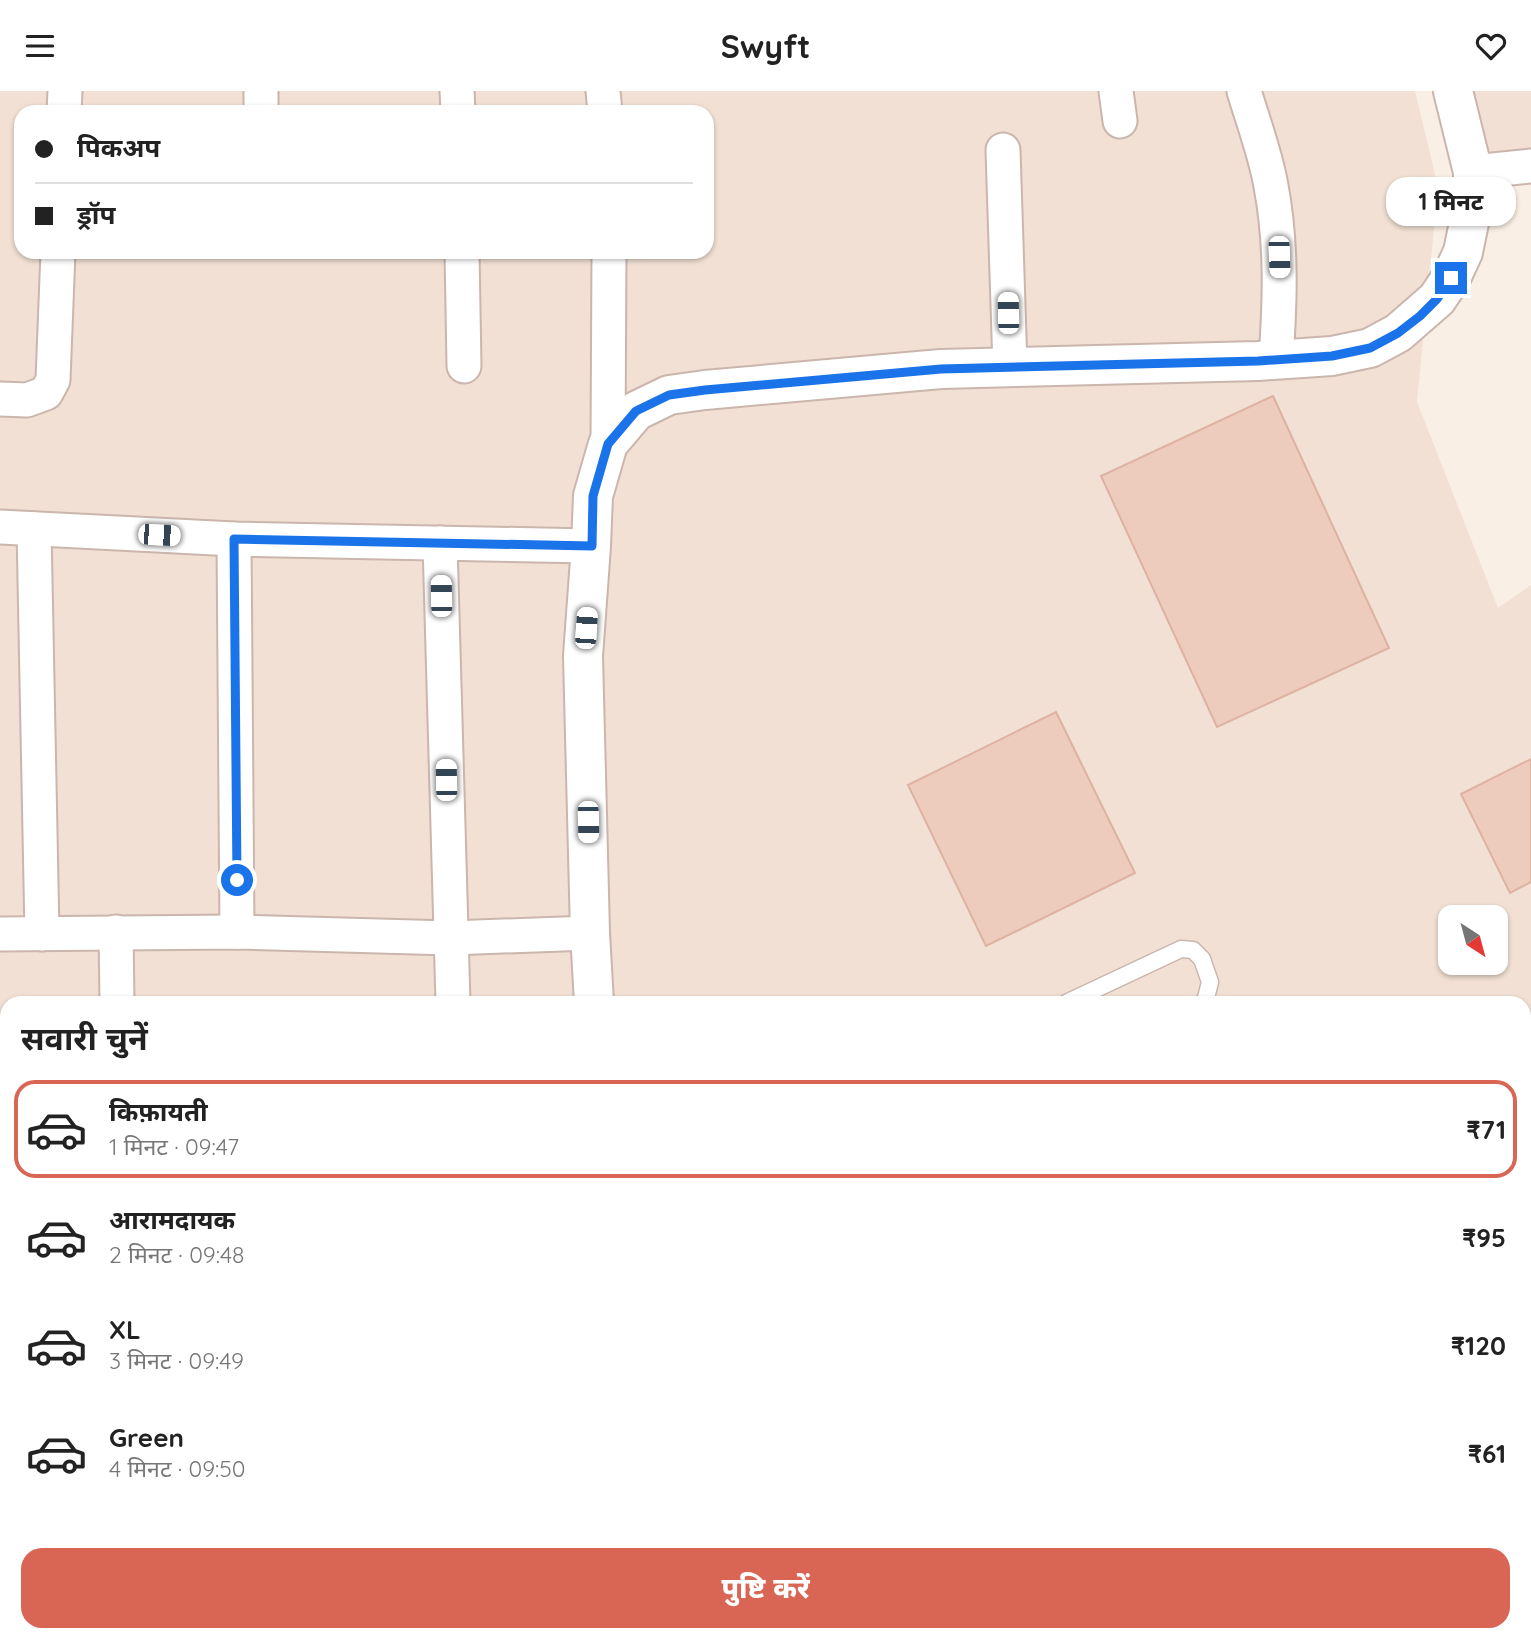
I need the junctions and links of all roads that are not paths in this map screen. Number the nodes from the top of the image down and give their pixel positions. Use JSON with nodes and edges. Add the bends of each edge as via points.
{"nodes":[{"id":1,"x":1244,"y":91,"type":"edge"},
{"id":2,"x":1453,"y":91,"type":"edge"},
{"id":3,"x":1003,"y":150,"type":"dead end"},
{"id":4,"x":1531,"y":166,"type":"edge"},
{"id":5,"x":1473,"y":172,"type":"junction"},
{"id":6,"x":58,"y":259,"type":"edge"},
{"id":7,"x":462,"y":259,"type":"edge"},
{"id":8,"x":608,"y":259,"type":"edge"},
{"id":9,"x":1276,"y":359,"type":"junction"},
{"id":10,"x":464,"y":366,"type":"dead end"},
{"id":11,"x":1010,"y":367,"type":"junction"},
{"id":12,"x":0,"y":399,"type":"edge"},
{"id":13,"x":608,"y":444,"type":"junction"},
{"id":14,"x":0,"y":527,"type":"edge"},
{"id":15,"x":34,"y":529,"type":"junction"},
{"id":16,"x":234,"y":539,"type":"junction"},
{"id":17,"x":440,"y":543,"type":"junction"},
{"id":18,"x":592,"y":546,"type":"junction"},
{"id":19,"x":116,"y":932,"type":"junction"},
{"id":20,"x":237,"y":932,"type":"junction"},
{"id":21,"x":590,"y":933,"type":"junction"},
{"id":22,"x":42,"y":934,"type":"junction"},
{"id":23,"x":0,"y":935,"type":"edge"},
{"id":24,"x":450,"y":938,"type":"junction"},
{"id":25,"x":117,"y":996,"type":"edge"},
{"id":26,"x":453,"y":996,"type":"edge"},
{"id":27,"x":594,"y":996,"type":"edge"},
{"id":28,"x":1081,"y":996,"type":"edge"},
{"id":29,"x":1206,"y":996,"type":"edge"}],
"edges":[{"from":1,"to":9,"type":"street","via":[[1271,183],[1278,237]]},
{"from":2,"to":5,"type":"street"},
{"from":3,"to":11,"type":"street"},
{"from":4,"to":5,"type":"street"},
{"from":5,"to":9,"type":"street","via":[[1473,203],[1463,252],[1437,299],[1420,316],[1370,348],[1332,356]]},
{"from":6,"to":12,"type":"street","via":[[53,380],[46,393],[27,400]]},
{"from":7,"to":10,"type":"street"},
{"from":8,"to":13,"type":"street"},
{"from":9,"to":11,"type":"street"},
{"from":11,"to":13,"type":"street","via":[[941,369],[669,395],[636,411]]},
{"from":13,"to":18,"type":"street","via":[[593,496]]},
{"from":14,"to":15,"type":"street"},
{"from":15,"to":16,"type":"street"},
{"from":15,"to":22,"type":"street"},
{"from":16,"to":17,"type":"street"},
{"from":16,"to":20,"type":"street"},
{"from":17,"to":18,"type":"street"},
{"from":17,"to":24,"type":"street"},
{"from":18,"to":21,"type":"street","via":[[583,656]]},
{"from":19,"to":20,"type":"street"},
{"from":19,"to":22,"type":"street"},
{"from":19,"to":25,"type":"street"},
{"from":20,"to":24,"type":"street"},
{"from":21,"to":24,"type":"street"},
{"from":21,"to":27,"type":"street"},
{"from":22,"to":23,"type":"street"},
{"from":24,"to":26,"type":"street"},
{"from":28,"to":29,"type":"lane","via":[[1181,949],[1193,950],[1202,958],[1210,982]]}]}
